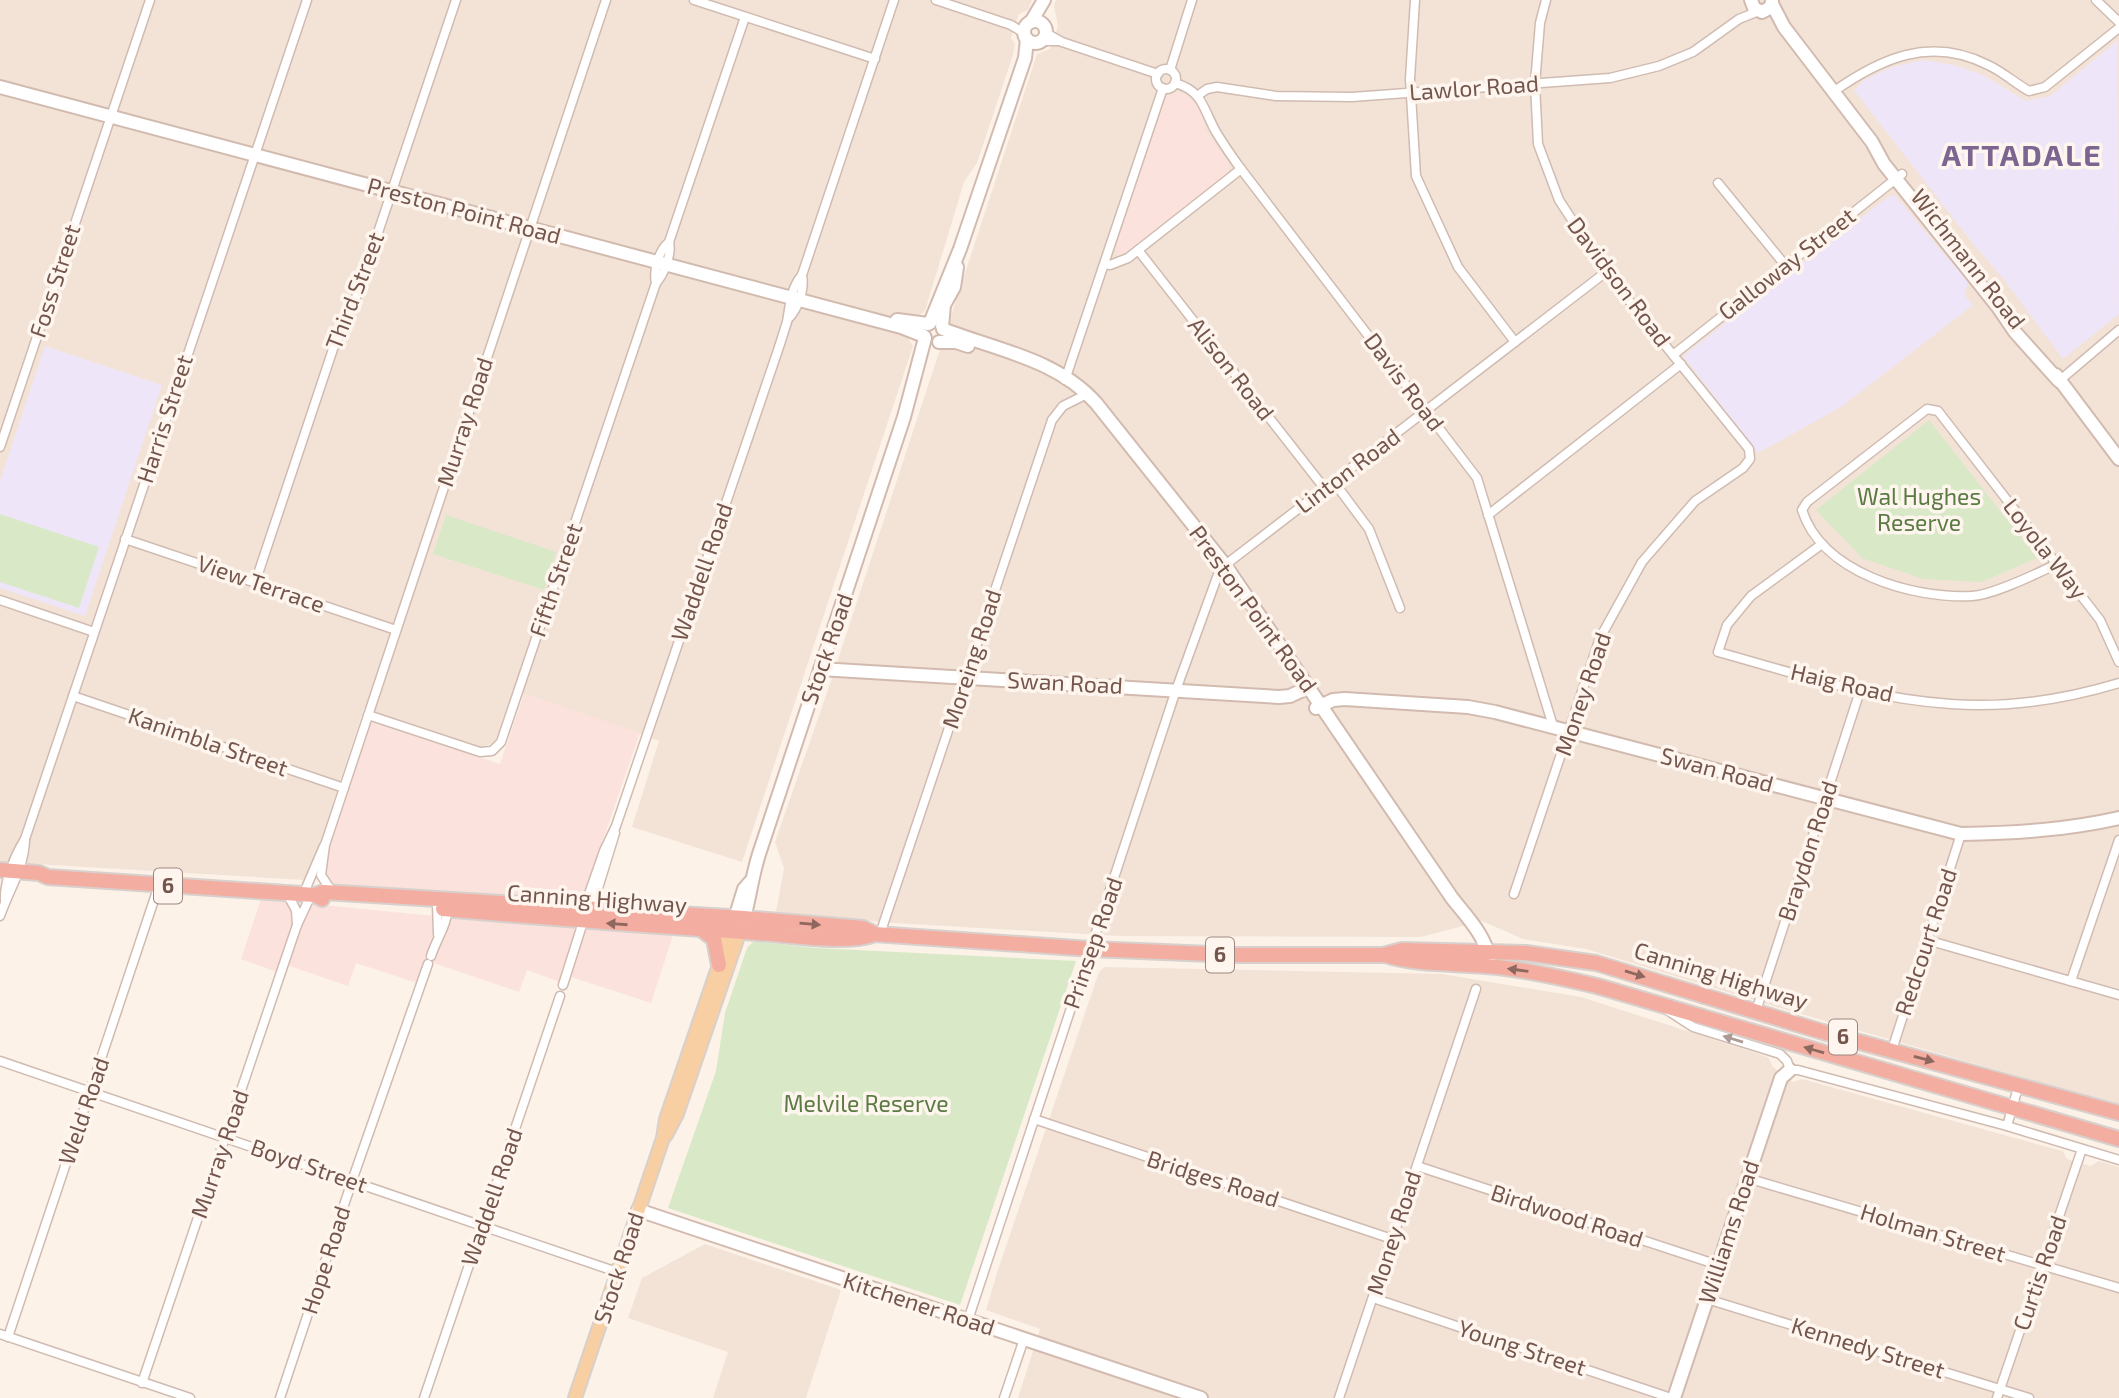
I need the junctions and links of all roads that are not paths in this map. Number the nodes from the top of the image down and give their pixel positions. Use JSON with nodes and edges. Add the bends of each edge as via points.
{"nodes":[{"id":1,"x":149,"y":0,"type":"edge"},
{"id":2,"x":307,"y":0,"type":"edge"},
{"id":3,"x":456,"y":0,"type":"edge"},
{"id":4,"x":606,"y":0,"type":"edge"},
{"id":5,"x":694,"y":0,"type":"edge"},
{"id":6,"x":894,"y":0,"type":"edge"},
{"id":7,"x":936,"y":0,"type":"edge"},
{"id":8,"x":1192,"y":0,"type":"edge"},
{"id":9,"x":1415,"y":0,"type":"edge"},
{"id":10,"x":1546,"y":0,"type":"edge"},
{"id":11,"x":2096,"y":0,"type":"edge"},
{"id":12,"x":1043,"y":3,"type":"edge"},
{"id":13,"x":1762,"y":5,"type":"edge"},
{"id":14,"x":745,"y":17,"type":"junction"},
{"id":15,"x":2119,"y":22,"type":"edge"},
{"id":16,"x":2119,"y":28,"type":"edge"},
{"id":17,"x":1035,"y":33,"type":"junction"},
{"id":18,"x":874,"y":59,"type":"junction"},
{"id":19,"x":1170,"y":70,"type":"junction"},
{"id":20,"x":1158,"y":74,"type":"junction"},
{"id":21,"x":1175,"y":83,"type":"junction"},
{"id":22,"x":1535,"y":84,"type":"junction"},
{"id":23,"x":0,"y":87,"type":"edge"},
{"id":24,"x":1163,"y":88,"type":"junction"},
{"id":25,"x":1410,"y":92,"type":"junction"},
{"id":26,"x":1833,"y":92,"type":"junction"},
{"id":27,"x":0,"y":93,"type":"edge"},
{"id":28,"x":1198,"y":96,"type":"junction"},
{"id":29,"x":110,"y":118,"type":"junction"},
{"id":30,"x":254,"y":155,"type":"junction"},
{"id":31,"x":1241,"y":169,"type":"junction"},
{"id":32,"x":1898,"y":176,"type":"junction"},
{"id":33,"x":1718,"y":183,"type":"dead end"},
{"id":34,"x":392,"y":192,"type":"junction"},
{"id":35,"x":530,"y":228,"type":"junction"},
{"id":36,"x":1138,"y":250,"type":"junction"},
{"id":37,"x":662,"y":262,"type":"junction"},
{"id":38,"x":1105,"y":264,"type":"junction"},
{"id":39,"x":1785,"y":265,"type":"junction"},
{"id":40,"x":1606,"y":272,"type":"junction"},
{"id":41,"x":795,"y":297,"type":"junction"},
{"id":42,"x":2119,"y":330,"type":"edge"},
{"id":43,"x":933,"y":333,"type":"junction"},
{"id":44,"x":1515,"y":342,"type":"junction"},
{"id":45,"x":1673,"y":355,"type":"junction"},
{"id":46,"x":1681,"y":364,"type":"junction"},
{"id":47,"x":1066,"y":380,"type":"junction"},
{"id":48,"x":2059,"y":382,"type":"junction"},
{"id":49,"x":1081,"y":397,"type":"junction"},
{"id":50,"x":1427,"y":412,"type":"junction"},
{"id":51,"x":0,"y":447,"type":"edge"},
{"id":52,"x":1750,"y":459,"type":"joint"},
{"id":53,"x":2119,"y":459,"type":"edge"},
{"id":54,"x":1334,"y":482,"type":"junction"},
{"id":55,"x":1325,"y":489,"type":"junction"},
{"id":56,"x":1488,"y":514,"type":"junction"},
{"id":57,"x":125,"y":539,"type":"junction"},
{"id":58,"x":1822,"y":544,"type":"junction"},
{"id":59,"x":2057,"y":564,"type":"junction"},
{"id":60,"x":1222,"y":567,"type":"junction"},
{"id":61,"x":255,"y":583,"type":"junction"},
{"id":62,"x":0,"y":600,"type":"edge"},
{"id":63,"x":1400,"y":608,"type":"dead end"},
{"id":64,"x":396,"y":630,"type":"junction"},
{"id":65,"x":94,"y":632,"type":"junction"},
{"id":66,"x":2119,"y":662,"type":"edge"},
{"id":67,"x":820,"y":669,"type":"junction"},
{"id":68,"x":965,"y":679,"type":"junction"},
{"id":69,"x":2119,"y":682,"type":"edge"},
{"id":70,"x":1306,"y":688,"type":"junction"},
{"id":71,"x":1176,"y":690,"type":"junction"},
{"id":72,"x":1860,"y":691,"type":"junction"},
{"id":73,"x":73,"y":696,"type":"junction"},
{"id":74,"x":1319,"y":707,"type":"junction"},
{"id":75,"x":368,"y":715,"type":"junction"},
{"id":76,"x":1553,"y":726,"type":"junction"},
{"id":77,"x":1570,"y":731,"type":"junction"},
{"id":78,"x":344,"y":788,"type":"junction"},
{"id":79,"x":1825,"y":799,"type":"junction"},
{"id":80,"x":2119,"y":818,"type":"edge"},
{"id":81,"x":1961,"y":834,"type":"junction"},
{"id":82,"x":2119,"y":840,"type":"edge"},
{"id":83,"x":325,"y":845,"type":"junction"},
{"id":84,"x":9,"y":875,"type":"edge"},
{"id":85,"x":159,"y":885,"type":"junction"},
{"id":86,"x":332,"y":892,"type":"junction"},
{"id":87,"x":287,"y":894,"type":"junction"},
{"id":88,"x":1514,"y":894,"type":"dead end"},
{"id":89,"x":310,"y":895,"type":"junction"},
{"id":90,"x":443,"y":904,"type":"junction"},
{"id":91,"x":587,"y":913,"type":"junction"},
{"id":92,"x":0,"y":916,"type":"edge"},
{"id":93,"x":298,"y":925,"type":"junction"},
{"id":94,"x":737,"y":925,"type":"junction"},
{"id":95,"x":701,"y":929,"type":"junction"},
{"id":96,"x":877,"y":934,"type":"junction"},
{"id":97,"x":1927,"y":940,"type":"junction"},
{"id":98,"x":1091,"y":949,"type":"junction"},
{"id":99,"x":1559,"y":956,"type":"junction"},
{"id":100,"x":1484,"y":959,"type":"junction"},
{"id":101,"x":719,"y":965,"type":"junction"},
{"id":102,"x":1556,"y":976,"type":"junction"},
{"id":103,"x":2071,"y":981,"type":"junction"},
{"id":104,"x":563,"y":985,"type":"dead end"},
{"id":105,"x":1476,"y":989,"type":"dead end"},
{"id":106,"x":2119,"y":995,"type":"edge"},
{"id":107,"x":560,"y":996,"type":"dead end"},
{"id":108,"x":1661,"y":1005,"type":"junction"},
{"id":109,"x":1756,"y":1011,"type":"junction"},
{"id":110,"x":1892,"y":1050,"type":"junction"},
{"id":111,"x":0,"y":1061,"type":"edge"},
{"id":112,"x":1790,"y":1070,"type":"junction"},
{"id":113,"x":2019,"y":1084,"type":"junction"},
{"id":114,"x":90,"y":1092,"type":"junction"},
{"id":115,"x":2012,"y":1108,"type":"junction"},
{"id":116,"x":2119,"y":1114,"type":"edge"},
{"id":117,"x":1034,"y":1119,"type":"junction"},
{"id":118,"x":2007,"y":1126,"type":"junction"},
{"id":119,"x":225,"y":1138,"type":"junction"},
{"id":120,"x":663,"y":1138,"type":"junction"},
{"id":121,"x":2119,"y":1139,"type":"edge"},
{"id":122,"x":2082,"y":1149,"type":"junction"},
{"id":123,"x":2119,"y":1160,"type":"edge"},
{"id":124,"x":1417,"y":1166,"type":"junction"},
{"id":125,"x":1747,"y":1178,"type":"junction"},
{"id":126,"x":352,"y":1181,"type":"junction"},
{"id":127,"x":638,"y":1210,"type":"junction"},
{"id":128,"x":483,"y":1225,"type":"junction"},
{"id":129,"x":1392,"y":1239,"type":"junction"},
{"id":130,"x":1718,"y":1265,"type":"junction"},
{"id":131,"x":2042,"y":1265,"type":"junction"},
{"id":132,"x":617,"y":1272,"type":"junction"},
{"id":133,"x":2119,"y":1288,"type":"edge"},
{"id":134,"x":1373,"y":1298,"type":"junction"},
{"id":135,"x":1707,"y":1299,"type":"junction"},
{"id":136,"x":968,"y":1320,"type":"junction"},
{"id":137,"x":4,"y":1335,"type":"edge"},
{"id":138,"x":1024,"y":1339,"type":"junction"},
{"id":139,"x":142,"y":1383,"type":"junction"},
{"id":140,"x":1999,"y":1394,"type":"edge"},
{"id":141,"x":190,"y":1398,"type":"edge"},
{"id":142,"x":280,"y":1398,"type":"edge"},
{"id":143,"x":424,"y":1398,"type":"edge"},
{"id":144,"x":575,"y":1398,"type":"edge"},
{"id":145,"x":1004,"y":1398,"type":"edge"},
{"id":146,"x":1201,"y":1398,"type":"edge"},
{"id":147,"x":1339,"y":1398,"type":"edge"},
{"id":148,"x":1673,"y":1398,"type":"edge"},
{"id":149,"x":2029,"y":1398,"type":"edge"}],
"edges":[{"from":1,"to":29,"type":"street","name":"Foss Street"},
{"from":2,"to":30,"type":"street","name":"Harris Street"},
{"from":3,"to":34,"type":"street","name":"Third Street"},
{"from":4,"to":35,"type":"street","name":"Murray Road"},
{"from":5,"to":14,"type":"street"},
{"from":6,"to":18,"type":"street","name":"Waddell Road"},
{"from":7,"to":17,"type":"street"},
{"from":8,"to":19,"type":"street"},
{"from":9,"to":25,"type":"street"},
{"from":10,"to":22,"type":"street","name":"Davidson Road"},
{"from":11,"to":15,"type":"street"},
{"from":12,"to":17,"type":"street","name":"Stock Road"},
{"from":13,"to":22,"type":"street","name":"Lawlor Road","via":[[1693,52],[1659,65],[1610,78]]},
{"from":13,"to":26,"type":"street","name":"Wichmann Road"},
{"from":14,"to":18,"type":"street"},
{"from":14,"to":37,"type":"street","name":"Fifth Street"},
{"from":16,"to":26,"type":"street","via":[[2045,87],[2029,91],[1989,65],[1926,50],[1890,59]]},
{"from":17,"to":20,"type":"street"},
{"from":17,"to":43,"type":"street","name":"Stock Road","via":[[960,249],[954,288]]},
{"from":18,"to":41,"type":"street","name":"Waddell Road"},
{"from":19,"to":20,"type":"street"},
{"from":19,"to":21,"type":"street"},
{"from":20,"to":24,"type":"street","via":[[1157,82]]},
{"from":21,"to":24,"type":"street"},
{"from":21,"to":28,"type":"street"},
{"from":22,"to":25,"type":"street","name":"Lawlor Road"},
{"from":22,"to":40,"type":"street","name":"Davidson Road","via":[[1538,144],[1559,200]]},
{"from":23,"to":29,"type":"street","name":"Preston Point Road"},
{"from":24,"to":38,"type":"street"},
{"from":25,"to":28,"type":"street","name":"Lawlor Road","via":[[1276,96],[1217,87]]},
{"from":25,"to":44,"type":"street","via":[[1416,176],[1458,267]]},
{"from":26,"to":32,"type":"street","name":"Wichmann Road","via":[[1886,153]]},
{"from":27,"to":29,"type":"street","name":"Preston Point Road","via":[[39,101],[59,111]]},
{"from":28,"to":31,"type":"street","name":"Davis Road"},
{"from":29,"to":30,"type":"street","name":"Preston Point Road"},
{"from":29,"to":51,"type":"street","name":"Foss Street"},
{"from":30,"to":34,"type":"street","name":"Preston Point Road"},
{"from":30,"to":57,"type":"street","name":"Harris Street"},
{"from":31,"to":36,"type":"street"},
{"from":31,"to":50,"type":"street","name":"Davis Road"},
{"from":32,"to":39,"type":"street","name":"Galloway Street"},
{"from":32,"to":48,"type":"street","name":"Wichmann Road","via":[[2049,362]]},
{"from":33,"to":39,"type":"street"},
{"from":34,"to":35,"type":"street","name":"Preston Point Road"},
{"from":34,"to":61,"type":"street","name":"Third Street","via":[[333,349]]},
{"from":35,"to":37,"type":"street","name":"Preston Point Road"},
{"from":35,"to":64,"type":"street","name":"Murray Road"},
{"from":36,"to":38,"type":"street"},
{"from":36,"to":55,"type":"street","name":"Alison Road"},
{"from":37,"to":41,"type":"street","name":"Preston Point Road"},
{"from":37,"to":75,"type":"street","name":"Fifth Street","via":[[499,745],[480,752]]},
{"from":38,"to":47,"type":"street"},
{"from":39,"to":45,"type":"street","name":"Galloway Street"},
{"from":40,"to":44,"type":"street","name":"Linton Road"},
{"from":40,"to":45,"type":"street","name":"Davidson Road"},
{"from":41,"to":43,"type":"street","name":"Preston Point Road"},
{"from":41,"to":91,"type":"street","name":"Waddell Road"},
{"from":42,"to":48,"type":"street"},
{"from":43,"to":47,"type":"street","name":"Preston Point Road","via":[[1044,365]]},
{"from":43,"to":67,"type":"street","name":"Stock Road"},
{"from":44,"to":50,"type":"street","name":"Linton Road"},
{"from":45,"to":46,"type":"street","name":"Davidson Road"},
{"from":46,"to":52,"type":"street","name":"Davidson Road","via":[[1749,449]]},
{"from":46,"to":56,"type":"street"},
{"from":47,"to":49,"type":"street","name":"Preston Point Road"},
{"from":47,"to":60,"type":"street","name":"Preston Point Road","via":[[1096,403]]},
{"from":48,"to":53,"type":"street","name":"Wichmann Road"},
{"from":49,"to":60,"type":"street","name":"Preston Point Road"},
{"from":49,"to":68,"type":"street","name":"Moreing Road","via":[[1063,406],[1052,420]]},
{"from":50,"to":54,"type":"street","name":"Linton Road"},
{"from":50,"to":56,"type":"street","name":"Davis Road","via":[[1477,478]]},
{"from":52,"to":77,"type":"street","name":"Money Road","via":[[1744,468],[1695,501],[1642,562],[1600,638]]},
{"from":54,"to":55,"type":"street","name":"Linton Road"},
{"from":54,"to":63,"type":"street","via":[[1369,529]]},
{"from":55,"to":60,"type":"street","name":"Linton Road"},
{"from":56,"to":76,"type":"street","name":"Davis Road"},
{"from":57,"to":61,"type":"street","name":"View Terrace"},
{"from":57,"to":65,"type":"street","name":"Harris Street"},
{"from":58,"to":59,"type":"street","via":[[1857,572],[1916,592],[1974,596]]},
{"from":58,"to":59,"type":"street","name":"Loyola Way","via":[[1805,521],[1802,510],[1807,502],[1927,409],[1938,411]]},
{"from":58,"to":72,"type":"street","name":"Haig Road","via":[[1751,596],[1727,625],[1718,652]]},
{"from":59,"to":66,"type":"street","name":"Loyola Way","via":[[2100,620]]},
{"from":60,"to":70,"type":"street","name":"Preston Point Road"},
{"from":60,"to":71,"type":"street","name":"Prinsep Road"},
{"from":61,"to":64,"type":"street","name":"View Terrace"},
{"from":62,"to":65,"type":"street"},
{"from":64,"to":75,"type":"street","name":"Murray Road"},
{"from":65,"to":73,"type":"street","name":"Harris Street"},
{"from":67,"to":68,"type":"street","name":"Swan Road"},
{"from":67,"to":94,"type":"street","name":"Stock Road","via":[[751,881],[744,889]]},
{"from":68,"to":71,"type":"street","name":"Swan Road"},
{"from":68,"to":96,"type":"street","name":"Moreing Road"},
{"from":69,"to":72,"type":"street","name":"Haig Road","via":[[2089,692],[2019,703],[1952,705]]},
{"from":70,"to":71,"type":"street","name":"Swan Road","via":[[1286,697]]},
{"from":70,"to":74,"type":"street","name":"Preston Point Road"},
{"from":71,"to":98,"type":"street","name":"Prinsep Road"},
{"from":72,"to":79,"type":"street","name":"Braydon Road"},
{"from":73,"to":78,"type":"street","name":"Kanimbla Street"},
{"from":73,"to":84,"type":"street","name":"Harris Street"},
{"from":74,"to":76,"type":"street","name":"Swan Road","via":[[1345,699],[1468,708]]},
{"from":74,"to":100,"type":"street","name":"Preston Point Road"},
{"from":75,"to":78,"type":"street","name":"Murray Road"},
{"from":76,"to":77,"type":"street","name":"Swan Road"},
{"from":77,"to":79,"type":"street","name":"Swan Road"},
{"from":77,"to":88,"type":"street","name":"Money Road"},
{"from":78,"to":83,"type":"street","name":"Murray Road"},
{"from":79,"to":81,"type":"street","name":"Swan Road"},
{"from":79,"to":109,"type":"street","name":"Braydon Road"},
{"from":80,"to":81,"type":"street","name":"Swan Road","via":[[2075,828]]},
{"from":81,"to":97,"type":"street","name":"Redcourt Road"},
{"from":82,"to":103,"type":"street"},
{"from":83,"to":86,"type":"street","name":"Murray Road","via":[[321,875]]},
{"from":83,"to":89,"type":"street","name":"Murray Road","via":[[318,854]]},
{"from":84,"to":85,"type":"highway","name":"Canning Highway","number":"6","via":[[39,882],[48,877]]},
{"from":84,"to":92,"type":"street","name":"Harris Street","via":[[10,895]]},
{"from":85,"to":87,"type":"highway","name":"Canning Highway","number":"6"},
{"from":85,"to":114,"type":"street","name":"Weld Road"},
{"from":86,"to":89,"type":"highway","name":"Canning Highway","number":"6"},
{"from":86,"to":90,"type":"highway","name":"Canning Highway","number":"6"},
{"from":87,"to":89,"type":"highway","name":"Canning Highway","number":"6"},
{"from":87,"to":93,"type":"street"},
{"from":89,"to":90,"type":"highway","name":"Canning Highway","number":"6","via":[[328,900]]},
{"from":89,"to":93,"type":"street","name":"Murray Road"},
{"from":90,"to":91,"type":"highway","name":"Canning Highway","number":"6"},
{"from":90,"to":126,"type":"street","name":"Hope Road","via":[[444,928],[438,934]]},
{"from":91,"to":94,"type":"highway","name":"Canning Highway","number":"6"},
{"from":95,"to":91,"type":"highway","name":"Canning Highway","number":"6","one_way":true},
{"from":91,"to":104,"type":"street","name":"Waddell Road"},
{"from":93,"to":119,"type":"street","name":"Murray Road"},
{"from":94,"to":95,"type":"highway","name":"Canning Highway","number":"6"},
{"from":94,"to":96,"type":"highway","name":"Canning Highway","number":"6","via":[[863,929]]},
{"from":94,"to":101,"type":"main road","name":"Stock Road"},
{"from":94,"to":120,"type":"main road","name":"Stock Road","via":[[677,1114]]},
{"from":95,"to":101,"type":"highway","via":[[714,939]]},
{"from":96,"to":98,"type":"highway","name":"Canning Highway","number":"6"},
{"from":97,"to":103,"type":"street"},
{"from":97,"to":110,"type":"street","name":"Redcourt Road"},
{"from":98,"to":100,"type":"highway","name":"Canning Highway","number":"6","via":[[1383,955],[1402,961]]},
{"from":98,"to":117,"type":"street","name":"Prinsep Road"},
{"from":99,"to":100,"type":"highway","name":"Canning Highway","number":"6"},
{"from":99,"to":102,"type":"highway"},
{"from":99,"to":109,"type":"highway","name":"Canning Highway","number":"6","one_way":true,"via":[[1616,968]]},
{"from":102,"to":100,"type":"highway","name":"Canning Highway","number":"6","one_way":true},
{"from":101,"to":120,"type":"main road","name":"Stock Road"},
{"from":102,"to":108,"type":"highway","name":"Canning Highway","number":"6"},
{"from":103,"to":106,"type":"street"},
{"from":105,"to":124,"type":"street","name":"Money Road"},
{"from":107,"to":128,"type":"street","name":"Waddell Road"},
{"from":112,"to":108,"type":"street","name":"Canning Highway","one_way":true,"via":[[1780,1054],[1693,1027]]},
{"from":115,"to":108,"type":"highway","name":"Canning Highway","number":"6","one_way":true},
{"from":109,"to":110,"type":"highway","name":"Canning Highway","number":"6"},
{"from":110,"to":113,"type":"highway","name":"Canning Highway","number":"6","one_way":true},
{"from":111,"to":114,"type":"street","name":"Boyd Street"},
{"from":112,"to":118,"type":"street","name":"Canning Highway"},
{"from":112,"to":125,"type":"street","name":"Williams Road","via":[[1781,1078]]},
{"from":113,"to":115,"type":"street"},
{"from":113,"to":116,"type":"highway","name":"Canning Highway","number":"6"},
{"from":114,"to":119,"type":"street","name":"Boyd Street"},
{"from":114,"to":137,"type":"street","name":"Weld Road"},
{"from":115,"to":118,"type":"street"},
{"from":115,"to":121,"type":"highway","name":"Canning Highway","number":"6"},
{"from":117,"to":129,"type":"street","name":"Bridges Road"},
{"from":117,"to":136,"type":"street","name":"Prinsep Road"},
{"from":118,"to":122,"type":"street","name":"Canning Highway"},
{"from":119,"to":126,"type":"street","name":"Boyd Street"},
{"from":119,"to":139,"type":"street","name":"Murray Road"},
{"from":120,"to":127,"type":"main road","name":"Stock Road"},
{"from":122,"to":123,"type":"street","name":"Canning Highway"},
{"from":122,"to":131,"type":"street","name":"Curtis Road"},
{"from":124,"to":129,"type":"street","name":"Money Road"},
{"from":124,"to":130,"type":"street","name":"Birdwood Road"},
{"from":125,"to":130,"type":"street","name":"Williams Road"},
{"from":125,"to":131,"type":"street","name":"Holman Street"},
{"from":126,"to":128,"type":"street","name":"Boyd Street"},
{"from":126,"to":142,"type":"street","name":"Hope Road"},
{"from":127,"to":132,"type":"main road","name":"Stock Road"},
{"from":127,"to":136,"type":"street","name":"Kitchener Road"},
{"from":128,"to":132,"type":"street","name":"Boyd Street"},
{"from":128,"to":143,"type":"street","name":"Waddell Road"},
{"from":129,"to":134,"type":"street","name":"Money Road"},
{"from":130,"to":135,"type":"street","name":"Williams Road"},
{"from":131,"to":133,"type":"street","name":"Holman Street"},
{"from":131,"to":140,"type":"street","name":"Curtis Road"},
{"from":132,"to":144,"type":"main road","name":"Stock Road"},
{"from":134,"to":147,"type":"street","name":"Money Road"},
{"from":134,"to":148,"type":"street","name":"Young Street"},
{"from":135,"to":140,"type":"street","name":"Kennedy Street"},
{"from":135,"to":148,"type":"street","name":"Williams Road"},
{"from":136,"to":138,"type":"street","name":"Kitchener Road"},
{"from":137,"to":139,"type":"street"},
{"from":138,"to":145,"type":"street"},
{"from":138,"to":146,"type":"street","name":"Kitchener Road"},
{"from":139,"to":141,"type":"street"},
{"from":140,"to":149,"type":"street","name":"Kennedy Street"}]}
